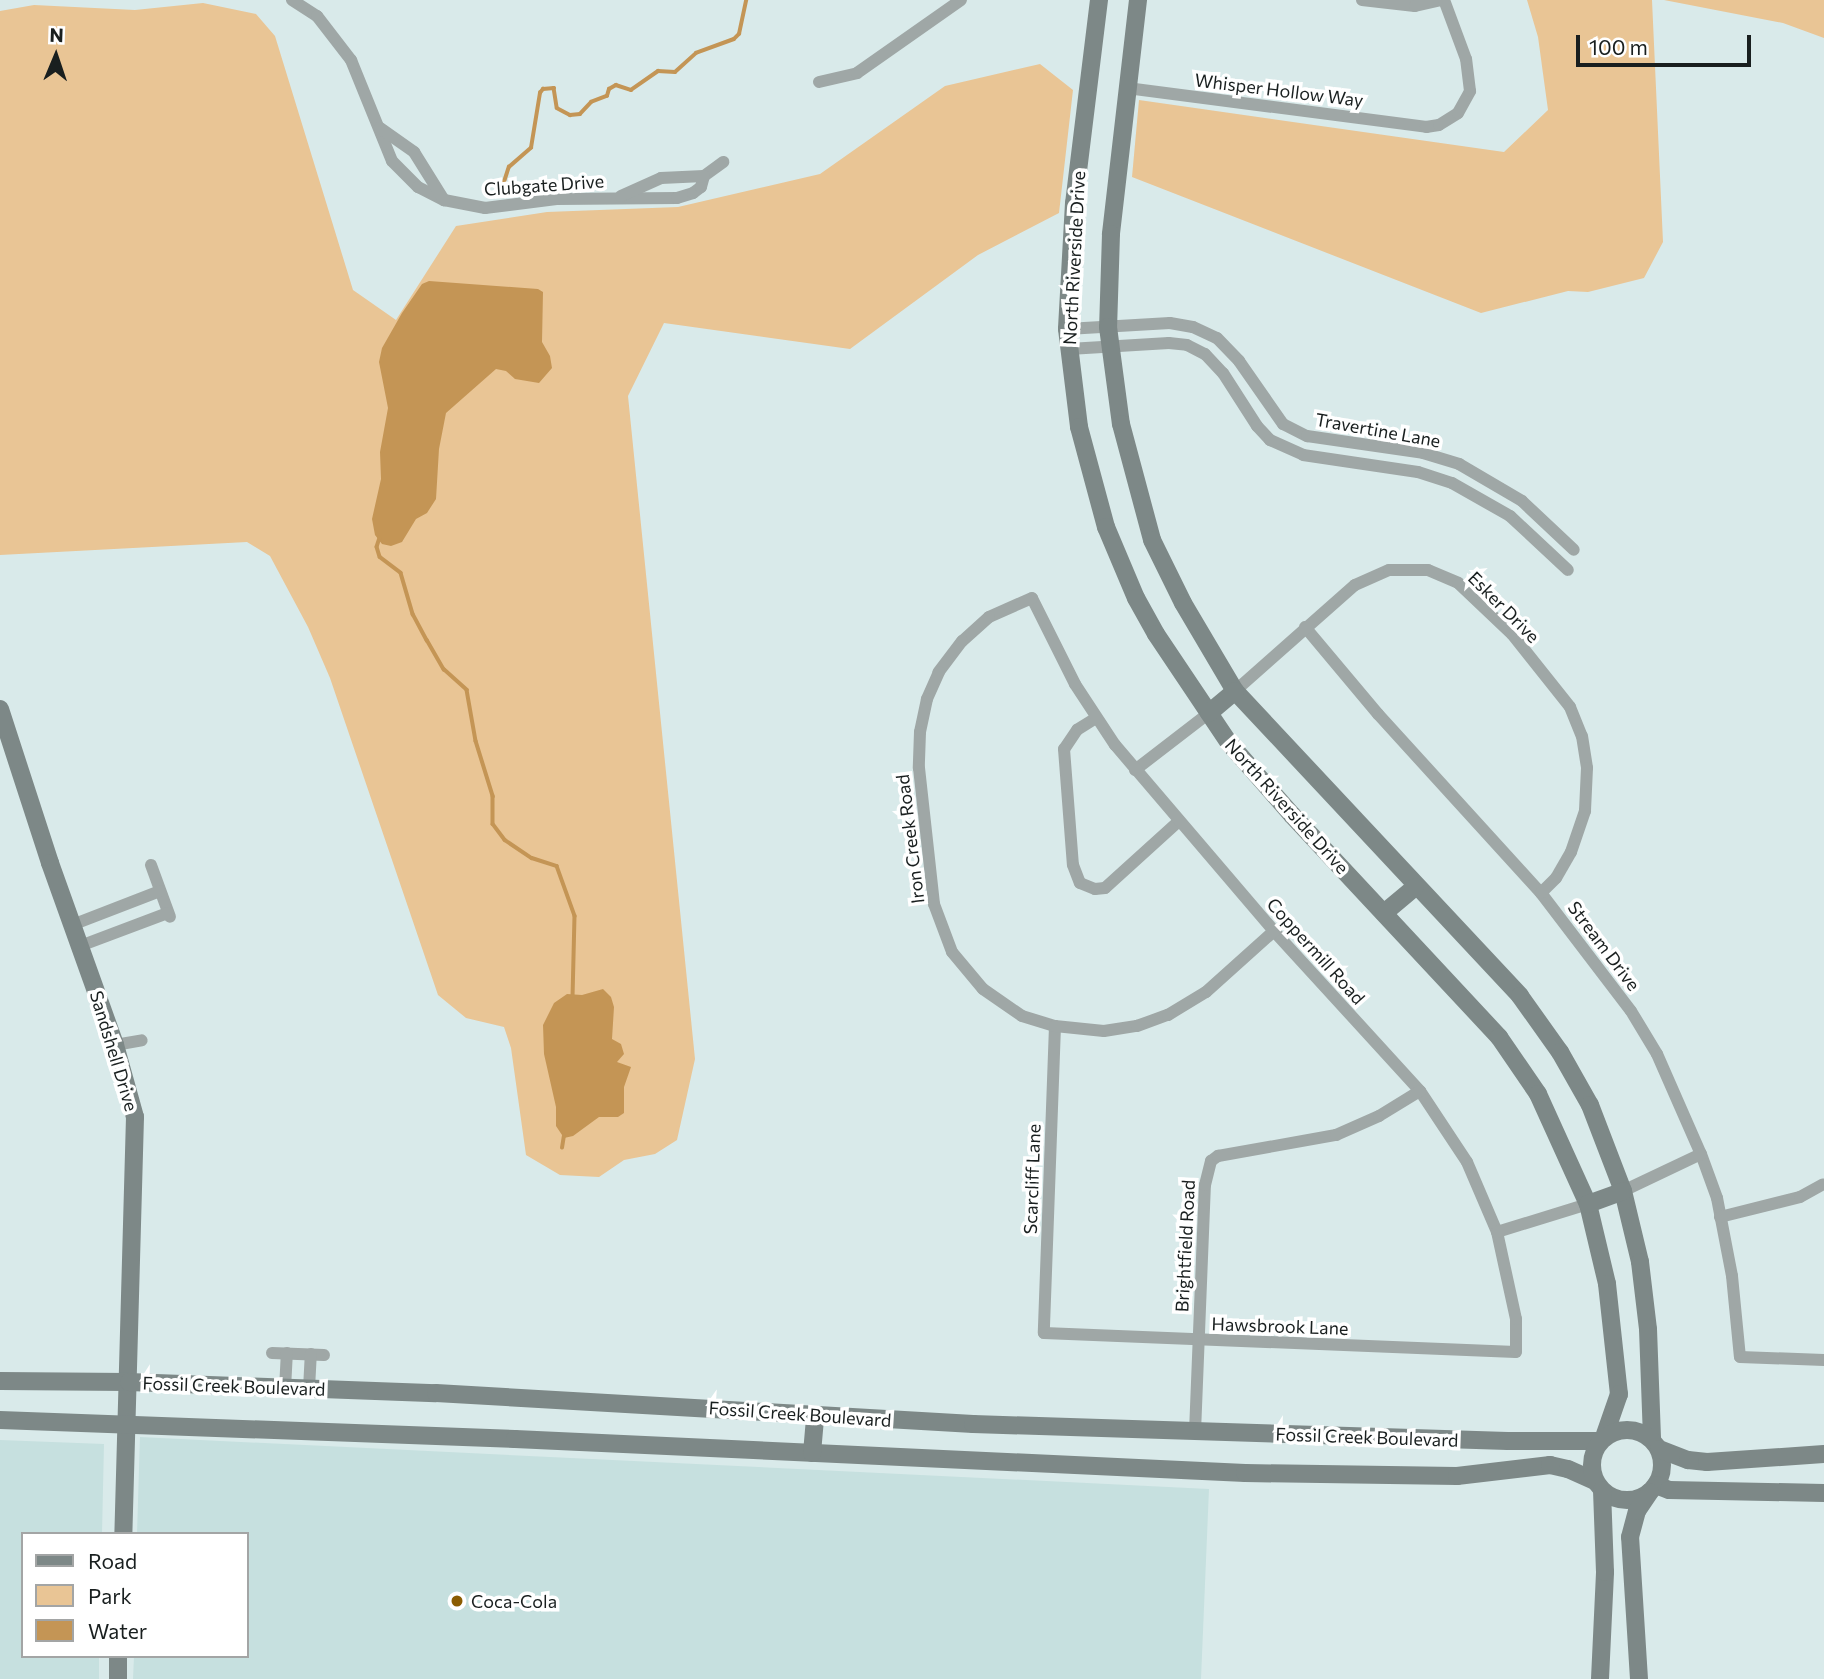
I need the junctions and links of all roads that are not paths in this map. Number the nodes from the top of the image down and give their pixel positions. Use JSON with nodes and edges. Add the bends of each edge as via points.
{"nodes":[{"id":1,"x":292,"y":0,"type":"edge"},
{"id":2,"x":961,"y":0,"type":"edge"},
{"id":3,"x":1099,"y":0,"type":"edge"},
{"id":4,"x":1138,"y":0,"type":"edge"},
{"id":5,"x":1362,"y":0,"type":"edge"},
{"id":6,"x":1442,"y":0,"type":"edge"},
{"id":7,"x":819,"y":82,"type":"dead end"},
{"id":8,"x":1127,"y":88,"type":"junction"},
{"id":9,"x":380,"y":128,"type":"junction"},
{"id":10,"x":723,"y":162,"type":"dead end"},
{"id":11,"x":704,"y":176,"type":"junction"},
{"id":12,"x":621,"y":196,"type":"junction"},
{"id":13,"x":444,"y":200,"type":"junction"},
{"id":14,"x":1108,"y":327,"type":"junction"},
{"id":15,"x":1067,"y":329,"type":"junction"},
{"id":16,"x":1111,"y":347,"type":"junction"},
{"id":17,"x":1069,"y":349,"type":"junction"},
{"id":18,"x":1574,"y":550,"type":"dead end"},
{"id":19,"x":1568,"y":569,"type":"dead end"},
{"id":20,"x":1032,"y":598,"type":"joint"},
{"id":21,"x":1306,"y":627,"type":"junction"},
{"id":22,"x":1234,"y":691,"type":"junction"},
{"id":23,"x":0,"y":709,"type":"edge"},
{"id":24,"x":1209,"y":713,"type":"junction"},
{"id":25,"x":1097,"y":718,"type":"junction"},
{"id":26,"x":1135,"y":770,"type":"junction"},
{"id":27,"x":1179,"y":821,"type":"junction"},
{"id":28,"x":151,"y":865,"type":"dead end"},
{"id":29,"x":1415,"y":887,"type":"junction"},
{"id":30,"x":160,"y":891,"type":"junction"},
{"id":31,"x":1541,"y":893,"type":"junction"},
{"id":32,"x":1384,"y":914,"type":"junction"},
{"id":33,"x":72,"y":925,"type":"junction"},
{"id":34,"x":1274,"y":931,"type":"junction"},
{"id":35,"x":80,"y":946,"type":"junction"},
{"id":36,"x":1055,"y":1026,"type":"junction"},
{"id":37,"x":142,"y":1040,"type":"dead end"},
{"id":38,"x":115,"y":1045,"type":"junction"},
{"id":39,"x":1420,"y":1091,"type":"junction"},
{"id":40,"x":1701,"y":1154,"type":"junction"},
{"id":41,"x":1823,"y":1184,"type":"edge"},
{"id":42,"x":1623,"y":1191,"type":"junction"},
{"id":43,"x":1588,"y":1204,"type":"junction"},
{"id":44,"x":1720,"y":1217,"type":"junction"},
{"id":45,"x":1497,"y":1232,"type":"junction"},
{"id":46,"x":1044,"y":1333,"type":"joint"},
{"id":47,"x":1198,"y":1340,"type":"junction"},
{"id":48,"x":1516,"y":1352,"type":"joint"},
{"id":49,"x":272,"y":1353,"type":"dead end"},
{"id":50,"x":287,"y":1353,"type":"junction"},
{"id":51,"x":1824,"y":1360,"type":"edge"},
{"id":52,"x":0,"y":1381,"type":"edge"},
{"id":53,"x":129,"y":1382,"type":"junction"},
{"id":54,"x":285,"y":1389,"type":"junction"},
{"id":55,"x":309,"y":1389,"type":"junction"},
{"id":56,"x":814,"y":1417,"type":"junction"},
{"id":57,"x":0,"y":1420,"type":"edge"},
{"id":58,"x":127,"y":1423,"type":"junction"},
{"id":59,"x":1195,"y":1432,"type":"junction"},
{"id":60,"x":1602,"y":1439,"type":"junction"},
{"id":61,"x":1656,"y":1445,"type":"junction"},
{"id":62,"x":813,"y":1453,"type":"junction"},
{"id":63,"x":1824,"y":1454,"type":"edge"},
{"id":64,"x":1598,"y":1485,"type":"junction"},
{"id":65,"x":1653,"y":1488,"type":"junction"},
{"id":66,"x":1824,"y":1493,"type":"edge"},
{"id":67,"x":123,"y":1532,"type":"edge"},
{"id":68,"x":118,"y":1658,"type":"edge"},
{"id":69,"x":118,"y":1679,"type":"edge"},
{"id":70,"x":1600,"y":1679,"type":"edge"},
{"id":71,"x":1639,"y":1679,"type":"edge"}],
"edges":[{"from":1,"to":9,"type":"street","name":"Clubgate Drive","via":[[317,16],[340,43]]},
{"from":2,"to":7,"type":"street","via":[[857,73]]},
{"from":3,"to":15,"type":"main road","name":"North Riverside Drive","via":[[1074,204]]},
{"from":4,"to":8,"type":"main road","name":"North Riverside Drive"},
{"from":5,"to":6,"type":"street","via":[[1415,6]]},
{"from":6,"to":8,"type":"street","name":"Whisper Hollow Way","via":[[1466,59],[1470,91],[1458,113],[1439,125],[1426,127]]},
{"from":8,"to":14,"type":"main road","name":"North Riverside Drive","via":[[1111,234]]},
{"from":9,"to":13,"type":"street","via":[[414,152]]},
{"from":9,"to":13,"type":"street","name":"Clubgate Drive","via":[[392,161],[418,187]]},
{"from":10,"to":11,"type":"street","name":"Clubgate Drive"},
{"from":11,"to":12,"type":"street","via":[[661,178]]},
{"from":11,"to":12,"type":"street","name":"Clubgate Drive","via":[[701,187],[677,198]]},
{"from":12,"to":13,"type":"street","name":"Clubgate Drive","via":[[485,208]]},
{"from":14,"to":15,"type":"street","name":"Travertine Lane"},
{"from":14,"to":16,"type":"main road","name":"North Riverside Drive"},
{"from":14,"to":18,"type":"street","name":"Travertine Lane","via":[[1170,323],[1217,338],[1283,424],[1307,436],[1423,453],[1459,464],[1522,501]]},
{"from":15,"to":17,"type":"main road","name":"North Riverside Drive"},
{"from":16,"to":17,"type":"street","name":"Travertine Lane"},
{"from":16,"to":19,"type":"street","name":"Travertine Lane","via":[[1187,345],[1205,354],[1223,373],[1270,440],[1303,455],[1418,472],[1452,483],[1510,516]]},
{"from":16,"to":22,"type":"main road","name":"North Riverside Drive","via":[[1121,424],[1153,540]]},
{"from":17,"to":24,"type":"main road","name":"North Riverside Drive","via":[[1079,427],[1094,492],[1119,561],[1156,634]]},
{"from":20,"to":25,"type":"street","name":"Coppermill Road"},
{"from":20,"to":36,"type":"street","name":"Iron Creek Road","via":[[976,626],[949,657],[927,699],[919,768],[931,888],[952,951],[996,1000],[1022,1016]]},
{"from":21,"to":22,"type":"street","name":"Esker Drive"},
{"from":21,"to":31,"type":"street","name":"Stream Drive","via":[[1378,714]]},
{"from":21,"to":31,"type":"street","name":"Esker Drive","via":[[1355,585],[1389,570],[1428,570],[1458,583],[1512,634],[1570,707],[1587,768],[1585,811],[1571,852]]},
{"from":22,"to":24,"type":"main road"},
{"from":22,"to":29,"type":"main road","name":"North Riverside Drive"},
{"from":23,"to":33,"type":"main road","name":"Sandshell Drive"},
{"from":24,"to":26,"type":"street"},
{"from":24,"to":32,"type":"main road","name":"North Riverside Drive","via":[[1250,768]]},
{"from":25,"to":26,"type":"street","name":"Coppermill Road"},
{"from":25,"to":27,"type":"street","via":[[1077,730],[1064,748],[1073,865],[1080,883],[1105,888]]},
{"from":26,"to":27,"type":"street","name":"Coppermill Road"},
{"from":27,"to":34,"type":"street","name":"Coppermill Road"},
{"from":28,"to":30,"type":"street"},
{"from":29,"to":32,"type":"main road"},
{"from":29,"to":42,"type":"main road","name":"North Riverside Drive","via":[[1520,996],[1560,1052],[1590,1105]]},
{"from":30,"to":33,"type":"street"},
{"from":30,"to":35,"type":"street","via":[[169,915]]},
{"from":31,"to":40,"type":"street","name":"Stream Drive","via":[[1631,1011],[1657,1055]]},
{"from":32,"to":43,"type":"main road","name":"North Riverside Drive","via":[[1499,1037],[1538,1094]]},
{"from":33,"to":35,"type":"main road","name":"Sandshell Drive"},
{"from":34,"to":36,"type":"street","name":"Iron Creek Road","via":[[1206,992],[1168,1015],[1104,1031]]},
{"from":34,"to":39,"type":"street","name":"Coppermill Road"},
{"from":35,"to":38,"type":"main road","name":"Sandshell Drive"},
{"from":36,"to":46,"type":"street","name":"Scarcliff Lane"},
{"from":37,"to":38,"type":"street"},
{"from":38,"to":53,"type":"main road","name":"Sandshell Drive","via":[[132,1099],[136,1142]]},
{"from":39,"to":45,"type":"street","name":"Coppermill Road","via":[[1467,1162]]},
{"from":39,"to":47,"type":"street","name":"Brightfield Road","via":[[1380,1116],[1336,1135],[1211,1161],[1205,1185]]},
{"from":40,"to":42,"type":"street"},
{"from":40,"to":44,"type":"street","name":"Stream Drive"},
{"from":41,"to":44,"type":"street","via":[[1800,1197]]},
{"from":42,"to":43,"type":"main road"},
{"from":42,"to":61,"type":"main road","name":"North Riverside Drive","via":[[1647,1315]]},
{"from":43,"to":45,"type":"street"},
{"from":43,"to":60,"type":"main road","name":"North Riverside Drive","via":[[1607,1284],[1619,1394]]},
{"from":44,"to":51,"type":"street","name":"Stream Drive","via":[[1732,1276],[1740,1357]]},
{"from":45,"to":48,"type":"street","name":"Coppermill Road","via":[[1516,1320]]},
{"from":46,"to":47,"type":"street","name":"Hawsbrook Lane"},
{"from":47,"to":48,"type":"street","name":"Hawsbrook Lane"},
{"from":47,"to":59,"type":"street","name":"Brightfield Road"},
{"from":49,"to":50,"type":"street"},
{"from":50,"to":54,"type":"street"},
{"from":50,"to":55,"type":"street","via":[[317,1354]]},
{"from":52,"to":53,"type":"main road","name":"Fossil Creek Boulevard"},
{"from":53,"to":54,"type":"main road","name":"Fossil Creek Boulevard"},
{"from":53,"to":58,"type":"main road","name":"Sandshell Drive"},
{"from":54,"to":55,"type":"main road","name":"Fossil Creek Boulevard"},
{"from":55,"to":56,"type":"main road","name":"Fossil Creek Boulevard"},
{"from":56,"to":59,"type":"main road","name":"Fossil Creek Boulevard"},
{"from":56,"to":62,"type":"main road"},
{"from":57,"to":58,"type":"main road","name":"Fossil Creek Boulevard"},
{"from":58,"to":62,"type":"main road","name":"Fossil Creek Boulevard"},
{"from":58,"to":67,"type":"main road","name":"Sandshell Drive"},
{"from":59,"to":60,"type":"main road","name":"Fossil Creek Boulevard"},
{"from":60,"to":61,"type":"main road","via":[[1613,1432],[1634,1430]]},
{"from":60,"to":64,"type":"main road","via":[[1592,1456]]},
{"from":61,"to":63,"type":"main road","via":[[1688,1460],[1707,1462]]},
{"from":61,"to":65,"type":"main road","via":[[1662,1468]]},
{"from":62,"to":64,"type":"main road","name":"Fossil Creek Boulevard","via":[[1245,1473],[1457,1476],[1550,1465]]},
{"from":64,"to":65,"type":"main road","via":[[1620,1499],[1631,1500]]},
{"from":64,"to":70,"type":"main road","via":[[1605,1572]]},
{"from":65,"to":66,"type":"main road"},
{"from":65,"to":71,"type":"main road","via":[[1637,1511],[1630,1537]]},
{"from":68,"to":69,"type":"main road"}]}
